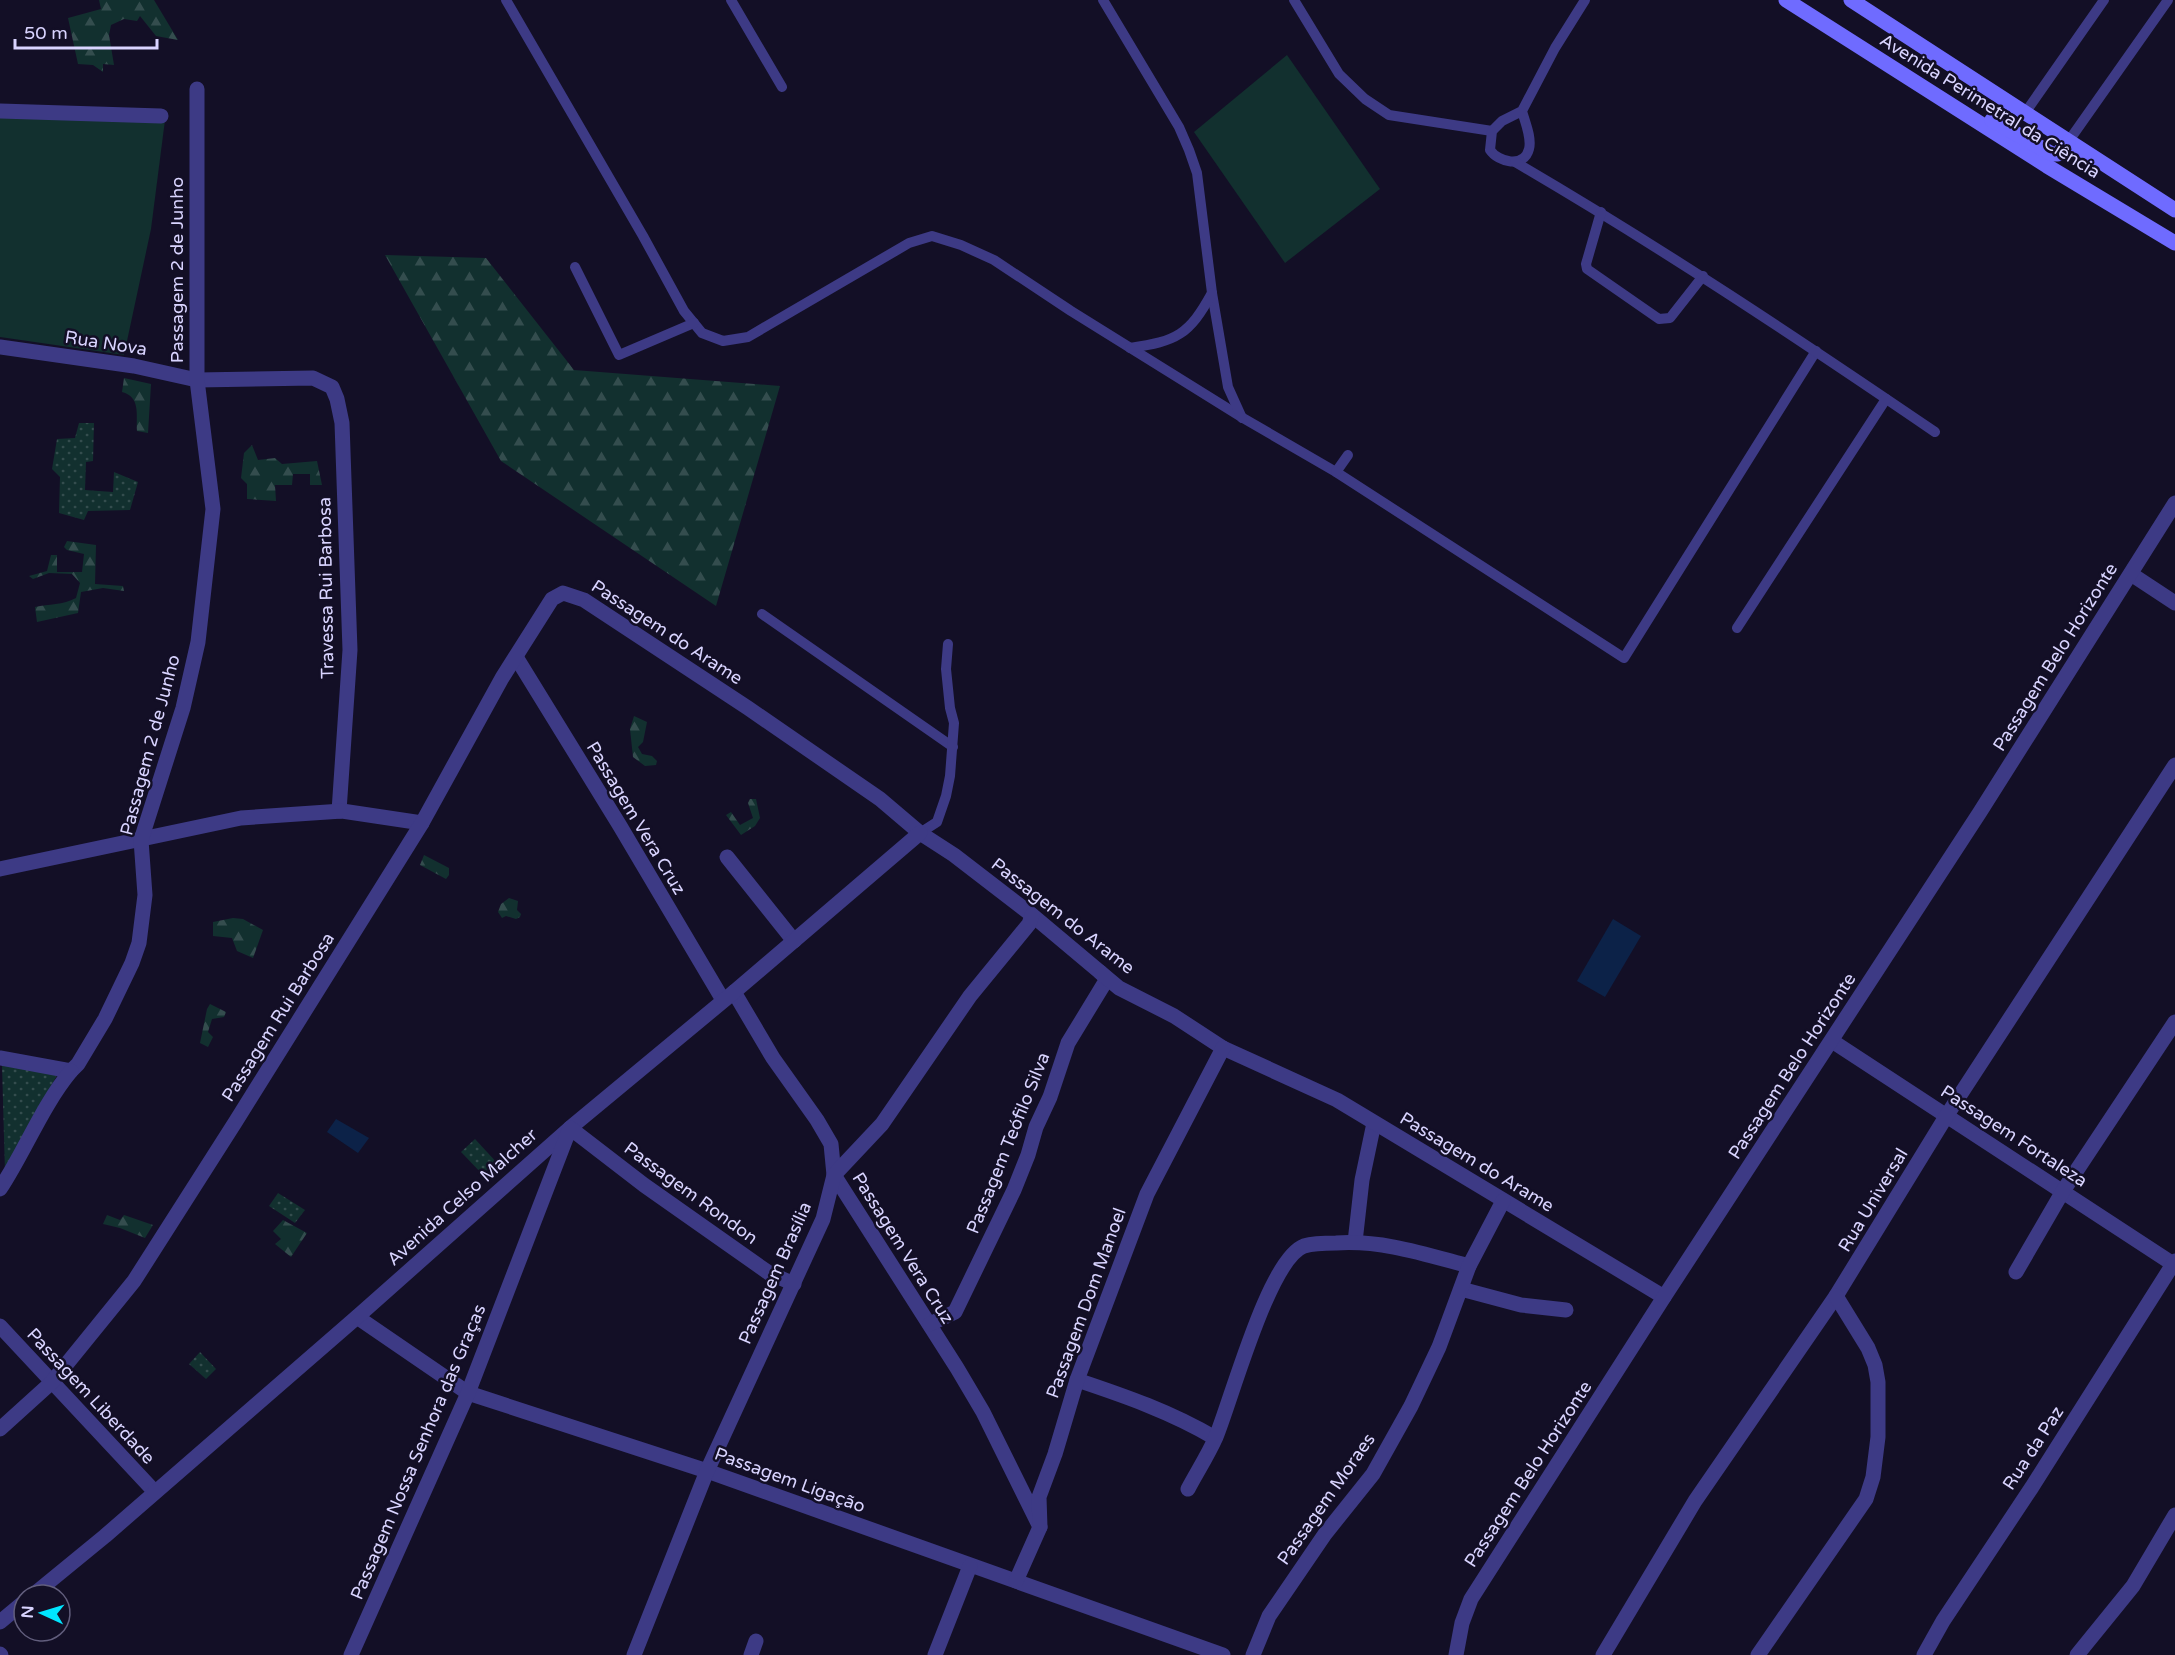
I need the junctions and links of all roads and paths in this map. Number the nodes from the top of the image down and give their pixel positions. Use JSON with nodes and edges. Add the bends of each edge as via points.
{"nodes":[{"id":1,"x":506,"y":0,"type":"edge"},
{"id":2,"x":731,"y":0,"type":"edge"},
{"id":3,"x":1102,"y":0,"type":"edge"},
{"id":4,"x":1294,"y":0,"type":"edge"},
{"id":5,"x":1585,"y":0,"type":"edge"},
{"id":6,"x":1786,"y":0,"type":"edge"},
{"id":7,"x":1851,"y":0,"type":"edge"},
{"id":8,"x":2104,"y":0,"type":"edge"},
{"id":9,"x":2168,"y":0,"type":"edge"},
{"id":10,"x":1876,"y":57,"type":"junction"},
{"id":11,"x":782,"y":87,"type":"dead end"},
{"id":12,"x":197,"y":89,"type":"dead end"},
{"id":13,"x":0,"y":111,"type":"edge"},
{"id":14,"x":1522,"y":111,"type":"junction"},
{"id":15,"x":2025,"y":113,"type":"junction"},
{"id":16,"x":162,"y":116,"type":"dead end"},
{"id":17,"x":1492,"y":131,"type":"junction"},
{"id":18,"x":2068,"y":142,"type":"junction"},
{"id":19,"x":1515,"y":162,"type":"junction"},
{"id":20,"x":2175,"y":210,"type":"edge"},
{"id":21,"x":1601,"y":212,"type":"junction"},
{"id":22,"x":2175,"y":243,"type":"edge"},
{"id":23,"x":576,"y":267,"type":"dead end"},
{"id":24,"x":1703,"y":276,"type":"junction"},
{"id":25,"x":1212,"y":293,"type":"junction"},
{"id":26,"x":694,"y":323,"type":"junction"},
{"id":27,"x":0,"y":347,"type":"edge"},
{"id":28,"x":1130,"y":348,"type":"junction"},
{"id":29,"x":1816,"y":351,"type":"junction"},
{"id":30,"x":313,"y":378,"type":"joint"},
{"id":31,"x":197,"y":380,"type":"junction"},
{"id":32,"x":1886,"y":399,"type":"junction"},
{"id":33,"x":1243,"y":418,"type":"junction"},
{"id":34,"x":1935,"y":432,"type":"dead end"},
{"id":35,"x":1348,"y":455,"type":"dead end"},
{"id":36,"x":1336,"y":472,"type":"junction"},
{"id":37,"x":2175,"y":503,"type":"edge"},
{"id":38,"x":2131,"y":574,"type":"junction"},
{"id":39,"x":552,"y":599,"type":"joint"},
{"id":40,"x":2175,"y":603,"type":"edge"},
{"id":41,"x":762,"y":614,"type":"dead end"},
{"id":42,"x":1737,"y":628,"type":"dead end"},
{"id":43,"x":948,"y":644,"type":"dead end"},
{"id":44,"x":516,"y":657,"type":"junction"},
{"id":45,"x":953,"y":747,"type":"junction"},
{"id":46,"x":2175,"y":765,"type":"edge"},
{"id":47,"x":339,"y":811,"type":"junction"},
{"id":48,"x":422,"y":823,"type":"junction"},
{"id":49,"x":920,"y":833,"type":"junction"},
{"id":50,"x":141,"y":840,"type":"junction"},
{"id":51,"x":727,"y":857,"type":"dead end"},
{"id":52,"x":0,"y":869,"type":"edge"},
{"id":53,"x":1032,"y":915,"type":"junction"},
{"id":54,"x":794,"y":941,"type":"junction"},
{"id":55,"x":1096,"y":967,"type":"junction"},
{"id":56,"x":729,"y":996,"type":"junction"},
{"id":57,"x":2175,"y":1022,"type":"edge"},
{"id":58,"x":1832,"y":1041,"type":"junction"},
{"id":59,"x":1223,"y":1048,"type":"junction"},
{"id":60,"x":0,"y":1058,"type":"edge"},
{"id":61,"x":71,"y":1071,"type":"junction"},
{"id":62,"x":1947,"y":1115,"type":"junction"},
{"id":63,"x":1374,"y":1123,"type":"junction"},
{"id":64,"x":570,"y":1128,"type":"junction"},
{"id":65,"x":834,"y":1175,"type":"junction"},
{"id":66,"x":0,"y":1189,"type":"edge"},
{"id":67,"x":2063,"y":1191,"type":"junction"},
{"id":68,"x":1503,"y":1201,"type":"junction"},
{"id":69,"x":1355,"y":1242,"type":"junction"},
{"id":70,"x":2174,"y":1262,"type":"edge"},
{"id":71,"x":1469,"y":1266,"type":"junction"},
{"id":72,"x":2016,"y":1272,"type":"dead end"},
{"id":73,"x":794,"y":1284,"type":"junction"},
{"id":74,"x":1461,"y":1289,"type":"junction"},
{"id":75,"x":1836,"y":1296,"type":"junction"},
{"id":76,"x":1664,"y":1297,"type":"junction"},
{"id":77,"x":1566,"y":1310,"type":"dead end"},
{"id":78,"x":357,"y":1317,"type":"junction"},
{"id":79,"x":930,"y":1324,"type":"junction"},
{"id":80,"x":0,"y":1326,"type":"edge"},
{"id":81,"x":1077,"y":1380,"type":"junction"},
{"id":82,"x":52,"y":1382,"type":"junction"},
{"id":83,"x":468,"y":1393,"type":"junction"},
{"id":84,"x":0,"y":1429,"type":"edge"},
{"id":85,"x":1215,"y":1438,"type":"junction"},
{"id":86,"x":707,"y":1471,"type":"junction"},
{"id":87,"x":1188,"y":1489,"type":"dead end"},
{"id":88,"x":154,"y":1491,"type":"junction"},
{"id":89,"x":2175,"y":1515,"type":"edge"},
{"id":90,"x":1040,"y":1527,"type":"junction"},
{"id":91,"x":970,"y":1566,"type":"junction"},
{"id":92,"x":1016,"y":1581,"type":"junction"},
{"id":93,"x":47,"y":1583,"type":"edge"},
{"id":94,"x":12,"y":1612,"type":"edge"},
{"id":95,"x":0,"y":1622,"type":"edge"},
{"id":96,"x":351,"y":1655,"type":"edge"},
{"id":97,"x":634,"y":1655,"type":"edge"},
{"id":98,"x":935,"y":1655,"type":"edge"},
{"id":99,"x":1223,"y":1655,"type":"edge"},
{"id":100,"x":1253,"y":1655,"type":"edge"},
{"id":101,"x":1456,"y":1655,"type":"edge"},
{"id":102,"x":1603,"y":1655,"type":"edge"},
{"id":103,"x":1758,"y":1655,"type":"edge"},
{"id":104,"x":1924,"y":1655,"type":"edge"},
{"id":105,"x":2077,"y":1655,"type":"edge"}],
"edges":[{"from":1,"to":26,"type":"lane"},
{"from":2,"to":11,"type":"lane"},
{"from":3,"to":25,"type":"lane","via":[[1189,150],[1197,173]]},
{"from":4,"to":17,"type":"lane","via":[[1339,74],[1389,115]]},
{"from":5,"to":14,"type":"lane"},
{"from":6,"to":10,"type":"main road","name":"Avenida Perimetral da Ciência"},
{"from":7,"to":15,"type":"main road","name":"Avenida Perimetral da Ciência"},
{"from":8,"to":15,"type":"lane"},
{"from":9,"to":18,"type":"lane"},
{"from":10,"to":18,"type":"main road","via":[[1918,76],[2049,153],[2058,154]]},
{"from":10,"to":22,"type":"main road","name":"Avenida Perimetral da Ciência"},
{"from":12,"to":31,"type":"street","name":"Passagem 2 de Junho"},
{"from":13,"to":16,"type":"street"},
{"from":14,"to":17,"type":"lane"},
{"from":14,"to":19,"type":"lane","via":[[1529,149],[1525,158]]},
{"from":15,"to":18,"type":"main road","name":"Avenida Perimetral da Ciência"},
{"from":17,"to":19,"type":"lane","via":[[1489,143],[1493,154],[1503,161]]},
{"from":18,"to":20,"type":"main road","name":"Avenida Perimetral da Ciência"},
{"from":19,"to":21,"type":"lane"},
{"from":21,"to":24,"type":"lane"},
{"from":21,"to":24,"type":"lane","via":[[1587,269],[1659,320],[1670,318]]},
{"from":23,"to":26,"type":"lane","via":[[619,355]]},
{"from":24,"to":29,"type":"lane"},
{"from":25,"to":28,"type":"lane","via":[[1199,317],[1183,333],[1159,344]]},
{"from":25,"to":33,"type":"lane","via":[[1228,387]]},
{"from":26,"to":28,"type":"lane","via":[[702,333],[723,341],[748,336],[909,243],[932,236],[994,260]]},
{"from":27,"to":31,"type":"street","name":"Rua Nova","via":[[134,366]]},
{"from":28,"to":33,"type":"lane"},
{"from":29,"to":32,"type":"lane"},
{"from":29,"to":36,"type":"lane","via":[[1623,658]]},
{"from":30,"to":31,"type":"street","name":"Rua Nova"},
{"from":30,"to":47,"type":"street","name":"Travessa Rui Barbosa","via":[[332,387],[342,423],[350,650]]},
{"from":31,"to":50,"type":"street","name":"Passagem 2 de Junho","via":[[213,509],[198,642],[183,708]]},
{"from":32,"to":34,"type":"lane"},
{"from":32,"to":42,"type":"lane"},
{"from":33,"to":36,"type":"lane"},
{"from":35,"to":36,"type":"lane"},
{"from":37,"to":38,"type":"street","name":"Passagem Belo Horizonte"},
{"from":38,"to":40,"type":"street"},
{"from":38,"to":58,"type":"street","name":"Passagem Belo Horizonte"},
{"from":39,"to":44,"type":"street","name":"Passagem Rui Barbosa"},
{"from":39,"to":49,"type":"street","name":"Passagem do Arame","via":[[564,593],[584,600],[836,767]]},
{"from":41,"to":45,"type":"lane"},
{"from":43,"to":45,"type":"lane","via":[[946,669],[954,723]]},
{"from":44,"to":48,"type":"street","name":"Passagem Rui Barbosa"},
{"from":44,"to":56,"type":"street","name":"Passagem Vera Cruz"},
{"from":45,"to":49,"type":"lane","via":[[946,796],[937,822]]},
{"from":46,"to":62,"type":"street","name":"Rua Universal"},
{"from":47,"to":48,"type":"street"},
{"from":47,"to":50,"type":"street","via":[[241,818]]},
{"from":48,"to":82,"type":"street","name":"Passagem Rui Barbosa","via":[[134,1281]]},
{"from":49,"to":53,"type":"street","name":"Passagem do Arame"},
{"from":49,"to":54,"type":"street","name":"Avenida Celso Malcher"},
{"from":50,"to":52,"type":"street"},
{"from":50,"to":61,"type":"street","name":"Passagem 2 de Junho","via":[[145,895],[139,943],[105,1019]]},
{"from":51,"to":54,"type":"street"},
{"from":53,"to":55,"type":"street","name":"Passagem do Arame"},
{"from":53,"to":65,"type":"street","via":[[1029,924],[970,996],[882,1124]]},
{"from":54,"to":56,"type":"street","name":"Avenida Celso Malcher"},
{"from":55,"to":59,"type":"street","name":"Passagem do Arame","via":[[1119,988]]},
{"from":55,"to":79,"type":"street","name":"Passagem Teófilo Silva","via":[[1107,980],[1068,1042],[1000,1221],[955,1312]]},
{"from":56,"to":64,"type":"street","name":"Avenida Celso Malcher"},
{"from":56,"to":65,"type":"street","name":"Passagem Vera Cruz","via":[[817,1120],[831,1144]]},
{"from":57,"to":67,"type":"street"},
{"from":58,"to":62,"type":"street","name":"Passagem Fortaleza"},
{"from":58,"to":76,"type":"street","name":"Passagem Belo Horizonte"},
{"from":59,"to":63,"type":"street","name":"Passagem do Arame","via":[[1337,1100]]},
{"from":59,"to":81,"type":"street","name":"Passagem Dom Manoel","via":[[1147,1194]]},
{"from":60,"to":61,"type":"street"},
{"from":61,"to":66,"type":"street","name":"Passagem 2 de Junho"},
{"from":62,"to":67,"type":"street","name":"Passagem Fortaleza"},
{"from":62,"to":75,"type":"street","name":"Rua Universal"},
{"from":63,"to":68,"type":"street","name":"Passagem do Arame"},
{"from":63,"to":69,"type":"street"},
{"from":64,"to":73,"type":"street","name":"Passagem Rondon","via":[[769,1274]]},
{"from":64,"to":78,"type":"street","name":"Avenida Celso Malcher"},
{"from":64,"to":83,"type":"street","name":"Passagem Nossa Senhora das Graças"},
{"from":65,"to":73,"type":"street","name":"Passagem Brasília","via":[[824,1220]]},
{"from":65,"to":79,"type":"street","name":"Passagem Vera Cruz"},
{"from":67,"to":70,"type":"street","name":"Passagem Fortaleza"},
{"from":67,"to":72,"type":"street"},
{"from":68,"to":71,"type":"street","name":"Passagem Moraes"},
{"from":68,"to":76,"type":"street","name":"Passagem do Arame"},
{"from":69,"to":71,"type":"street","via":[[1391,1245]]},
{"from":69,"to":85,"type":"street","via":[[1303,1247],[1282,1267],[1272,1284]]},
{"from":70,"to":104,"type":"street","name":"Rua da Paz"},
{"from":71,"to":74,"type":"street","name":"Passagem Moraes"},
{"from":73,"to":86,"type":"street","name":"Passagem Brasília"},
{"from":74,"to":77,"type":"street","via":[[1521,1305]]},
{"from":74,"to":100,"type":"street","name":"Passagem Moraes","via":[[1411,1406],[1373,1474],[1325,1534],[1269,1616]]},
{"from":75,"to":102,"type":"street","name":"Rua Universal","via":[[1695,1501]]},
{"from":75,"to":103,"type":"street","via":[[1875,1365],[1879,1410],[1873,1477],[1866,1499]]},
{"from":76,"to":101,"type":"street","name":"Passagem Belo Horizonte","via":[[1471,1599]]},
{"from":78,"to":83,"type":"street","name":"Passagem Ligação"},
{"from":78,"to":88,"type":"street","name":"Avenida Celso Malcher"},
{"from":79,"to":90,"type":"street","name":"Passagem Vera Cruz","via":[[982,1412]]},
{"from":80,"to":82,"type":"street","name":"Passagem Liberdade"},
{"from":81,"to":85,"type":"street","via":[[1140,1401]]},
{"from":81,"to":90,"type":"street","name":"Passagem Dom Manoel","via":[[1039,1497]]},
{"from":82,"to":84,"type":"street","name":"Passagem Rui Barbosa"},
{"from":82,"to":88,"type":"street","name":"Passagem Liberdade"},
{"from":83,"to":86,"type":"street","name":"Passagem Ligação"},
{"from":83,"to":96,"type":"street","name":"Passagem Nossa Senhora das Graças"},
{"from":85,"to":87,"type":"street"},
{"from":86,"to":91,"type":"street","name":"Passagem Ligação"},
{"from":86,"to":97,"type":"street","name":"Passagem Brasília"},
{"from":88,"to":93,"type":"street","name":"Avenida Celso Malcher"},
{"from":89,"to":105,"type":"street","via":[[2133,1586]]},
{"from":90,"to":92,"type":"street","name":"Passagem Dom Manoel"},
{"from":91,"to":92,"type":"street","name":"Passagem Ligação"},
{"from":91,"to":98,"type":"street"},
{"from":92,"to":99,"type":"street","name":"Passagem Ligação"},
{"from":94,"to":95,"type":"street"}]}
